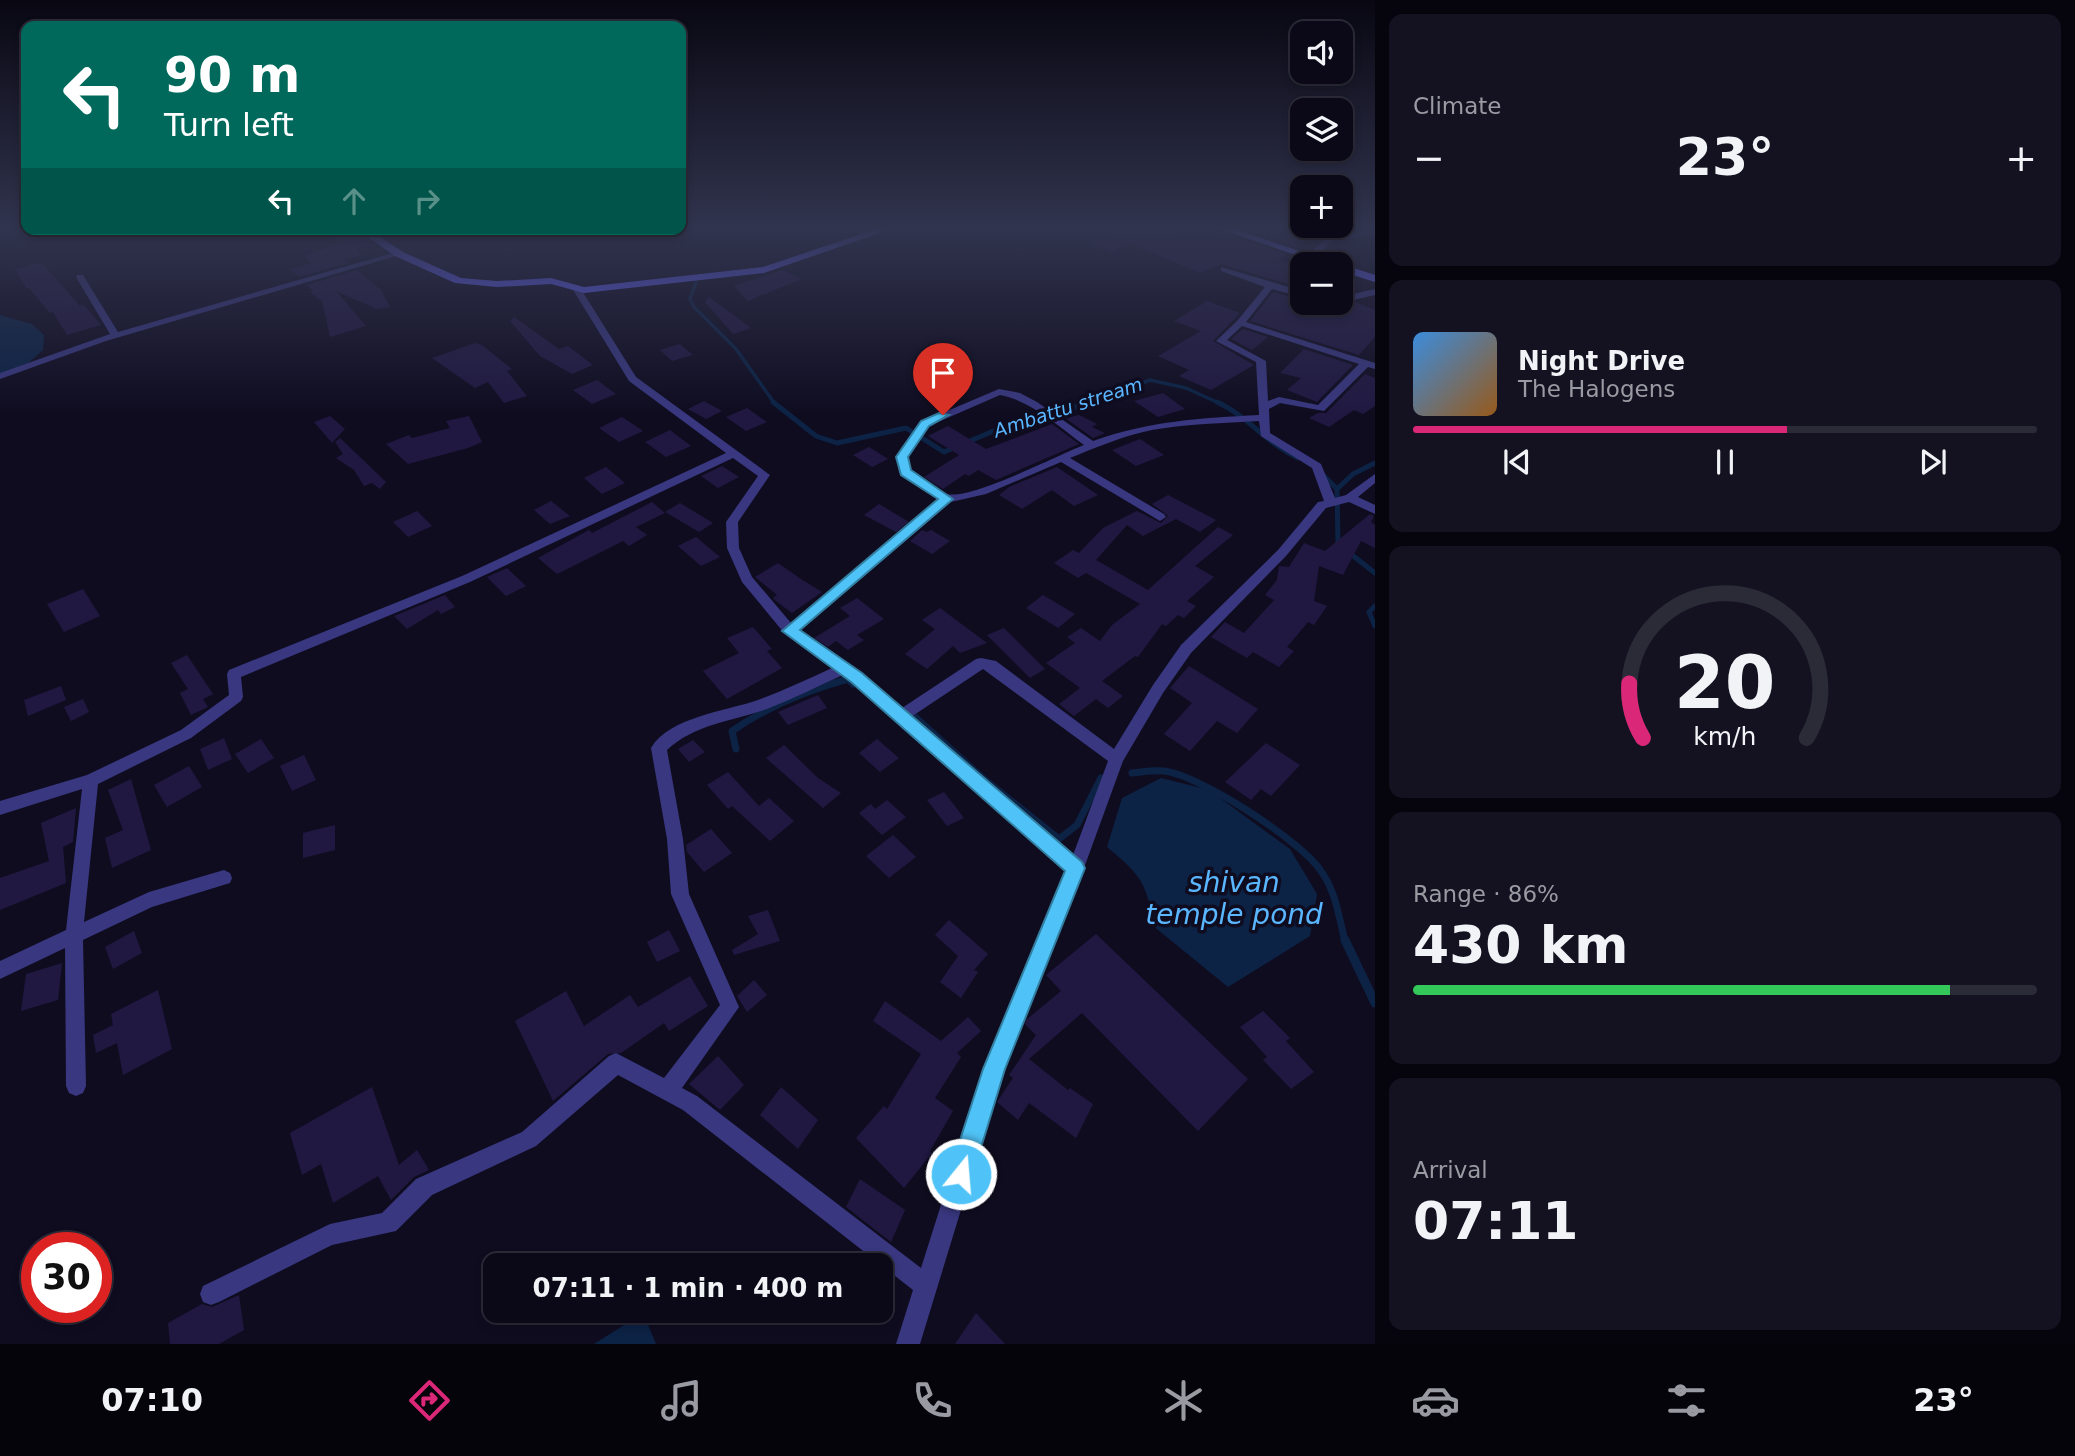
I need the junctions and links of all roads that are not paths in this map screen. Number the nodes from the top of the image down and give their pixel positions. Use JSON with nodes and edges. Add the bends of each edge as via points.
{"nodes":[{"id":1,"x":88,"y":290,"type":"edge"},
{"id":2,"x":273,"y":290,"type":"edge"},
{"id":3,"x":577,"y":290,"type":"edge"},
{"id":4,"x":1267,"y":290,"type":"edge"},
{"id":5,"x":1375,"y":292,"type":"edge"},
{"id":6,"x":1353,"y":297,"type":"edge"},
{"id":7,"x":1240,"y":323,"type":"junction"},
{"id":8,"x":115,"y":335,"type":"junction"},
{"id":9,"x":1371,"y":365,"type":"edge"},
{"id":10,"x":0,"y":376,"type":"edge"},
{"id":11,"x":1255,"y":416,"type":"junction"},
{"id":12,"x":1093,"y":446,"type":"junction"},
{"id":13,"x":734,"y":453,"type":"junction"},
{"id":14,"x":1062,"y":458,"type":"junction"},
{"id":15,"x":1375,"y":477,"type":"edge"},
{"id":16,"x":947,"y":499,"type":"junction"},
{"id":17,"x":1340,"y":500,"type":"junction"},
{"id":18,"x":1375,"y":510,"type":"edge"},
{"id":19,"x":1160,"y":517,"type":"dead end"},
{"id":20,"x":790,"y":631,"type":"junction"},
{"id":21,"x":845,"y":668,"type":"junction"},
{"id":22,"x":901,"y":716,"type":"junction"},
{"id":23,"x":1116,"y":759,"type":"junction"},
{"id":24,"x":91,"y":780,"type":"junction"},
{"id":25,"x":0,"y":808,"type":"edge"},
{"id":26,"x":1076,"y":868,"type":"junction"},
{"id":27,"x":224,"y":878,"type":"dead end"},
{"id":28,"x":74,"y":936,"type":"junction"},
{"id":29,"x":0,"y":970,"type":"edge"},
{"id":30,"x":76,"y":1086,"type":"dead end"},
{"id":31,"x":667,"y":1091,"type":"junction"},
{"id":32,"x":926,"y":1286,"type":"junction"},
{"id":33,"x":211,"y":1294,"type":"dead end"},
{"id":34,"x":908,"y":1344,"type":"edge"}],
"edges":[{"from":1,"to":8,"type":"street"},
{"from":2,"to":8,"type":"street"},
{"from":3,"to":13,"type":"street","via":[[632,379]]},
{"from":4,"to":7,"type":"street"},
{"from":5,"to":6,"type":"street"},
{"from":7,"to":9,"type":"street"},
{"from":7,"to":11,"type":"street","via":[[1221,341],[1261,361]]},
{"from":8,"to":10,"type":"street"},
{"from":9,"to":11,"type":"street","via":[[1320,409],[1279,400]]},
{"from":11,"to":12,"type":"street","via":[[1186,423],[1118,436]]},
{"from":11,"to":17,"type":"street","via":[[1265,434],[1319,472]]},
{"from":12,"to":14,"type":"street"},
{"from":12,"to":16,"type":"street","via":[[1016,395],[999,393],[925,424],[902,457],[905,472]]},
{"from":13,"to":20,"type":"street","via":[[764,475],[732,522],[733,548],[747,579]]},
{"from":13,"to":24,"type":"street","via":[[466,579],[234,674],[236,697],[196,726]]},
{"from":14,"to":16,"type":"street","via":[[963,498]]},
{"from":14,"to":19,"type":"street"},
{"from":15,"to":17,"type":"street"},
{"from":16,"to":20,"type":"street"},
{"from":17,"to":18,"type":"street"},
{"from":17,"to":23,"type":"street","via":[[1322,505],[1186,649]]},
{"from":20,"to":21,"type":"street"},
{"from":21,"to":22,"type":"street"},
{"from":21,"to":31,"type":"street","via":[[763,704],[685,728],[659,748],[680,894],[730,1007]]},
{"from":22,"to":23,"type":"street","via":[[981,663],[991,665]]},
{"from":22,"to":26,"type":"street"},
{"from":23,"to":26,"type":"street"},
{"from":24,"to":25,"type":"street"},
{"from":24,"to":28,"type":"street"},
{"from":26,"to":32,"type":"street","via":[[994,1069]]},
{"from":27,"to":28,"type":"street","via":[[149,900]]},
{"from":28,"to":29,"type":"street"},
{"from":28,"to":30,"type":"street"},
{"from":31,"to":32,"type":"street","via":[[690,1103]]},
{"from":31,"to":33,"type":"street","via":[[617,1063],[529,1139],[424,1186],[388,1223],[330,1235]]},
{"from":32,"to":34,"type":"street"}]}
